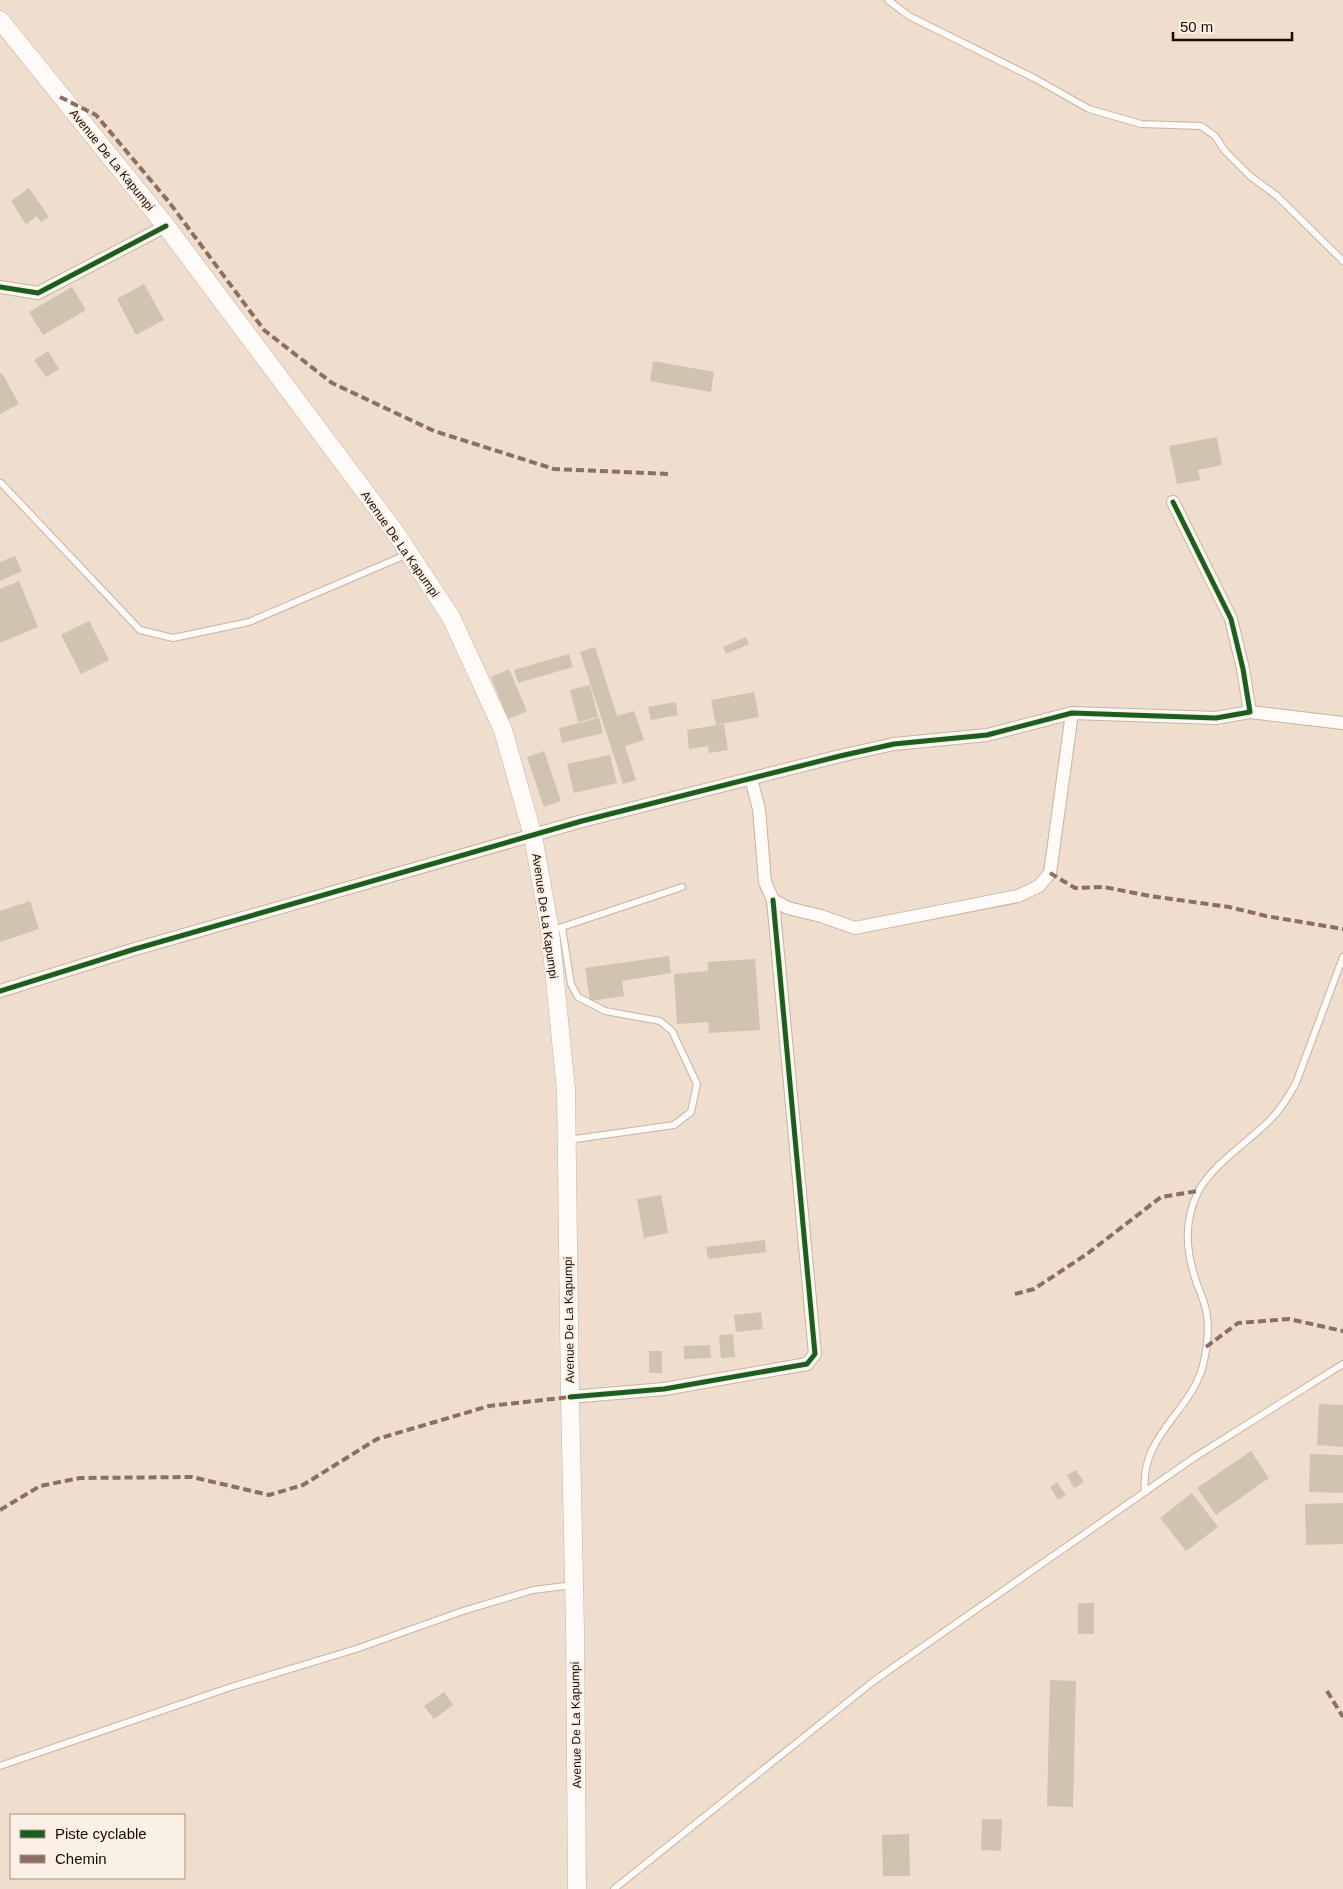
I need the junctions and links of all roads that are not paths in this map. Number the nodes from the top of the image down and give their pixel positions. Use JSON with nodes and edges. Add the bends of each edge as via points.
{"nodes":[{"id":1,"x":888,"y":0,"type":"edge"},
{"id":2,"x":0,"y":20,"type":"edge"},
{"id":3,"x":166,"y":226,"type":"junction"},
{"id":4,"x":1343,"y":261,"type":"edge"},
{"id":5,"x":0,"y":287,"type":"edge"},
{"id":6,"x":1,"y":483,"type":"edge"},
{"id":7,"x":1173,"y":502,"type":"dead end"},
{"id":8,"x":409,"y":553,"type":"junction"},
{"id":9,"x":1250,"y":712,"type":"junction"},
{"id":10,"x":1072,"y":713,"type":"junction"},
{"id":11,"x":1343,"y":723,"type":"edge"},
{"id":12,"x":751,"y":779,"type":"junction"},
{"id":13,"x":533,"y":836,"type":"junction"},
{"id":14,"x":682,"y":887,"type":"dead end"},
{"id":15,"x":773,"y":900,"type":"junction"},
{"id":16,"x":556,"y":929,"type":"junction"},
{"id":17,"x":1343,"y":957,"type":"edge"},
{"id":18,"x":0,"y":991,"type":"edge"},
{"id":19,"x":567,"y":1140,"type":"junction"},
{"id":20,"x":1343,"y":1364,"type":"edge"},
{"id":21,"x":570,"y":1397,"type":"junction"},
{"id":22,"x":1145,"y":1492,"type":"junction"},
{"id":23,"x":574,"y":1585,"type":"junction"},
{"id":24,"x":0,"y":1766,"type":"edge"},
{"id":25,"x":577,"y":1889,"type":"edge"},
{"id":26,"x":614,"y":1889,"type":"edge"}],
"edges":[{"from":1,"to":4,"type":"lane","via":[[909,16],[1089,109],[1141,124],[1201,126]]},
{"from":2,"to":3,"type":"main road","name":"Avenue De La Kapumpi"},
{"from":3,"to":5,"type":"street","via":[[38,293]]},
{"from":3,"to":8,"type":"main road","name":"Avenue De La Kapumpi"},
{"from":6,"to":8,"type":"lane","via":[[140,630],[173,638],[249,622]]},
{"from":7,"to":9,"type":"street","via":[[1231,619]]},
{"from":8,"to":13,"type":"main road","name":"Avenue De La Kapumpi","via":[[451,617],[503,730]]},
{"from":9,"to":10,"type":"street","via":[[1216,718]]},
{"from":9,"to":11,"type":"street"},
{"from":10,"to":12,"type":"street","via":[[987,735],[894,744]]},
{"from":10,"to":15,"type":"street","via":[[1050,873],[1039,886],[1018,896],[855,928],[788,908]]},
{"from":12,"to":13,"type":"street"},
{"from":12,"to":15,"type":"street","via":[[759,808],[765,882]]},
{"from":13,"to":16,"type":"main road","name":"Avenue De La Kapumpi"},
{"from":13,"to":18,"type":"street"},
{"from":14,"to":16,"type":"lane"},
{"from":15,"to":21,"type":"street","via":[[815,1354],[807,1364],[687,1385]]},
{"from":16,"to":19,"type":"main road","name":"Avenue De La Kapumpi"},
{"from":16,"to":19,"type":"lane","via":[[570,984],[578,997],[605,1011],[660,1021],[672,1032],[697,1084],[691,1112],[674,1125]]},
{"from":17,"to":22,"type":"lane","via":[[1296,1083],[1286,1101],[1271,1120],[1198,1191],[1189,1216],[1187,1236],[1188,1252],[1208,1316],[1204,1363],[1191,1391],[1154,1444],[1146,1462]]},
{"from":19,"to":21,"type":"main road","name":"Avenue De La Kapumpi"},
{"from":20,"to":22,"type":"lane"},
{"from":21,"to":23,"type":"main road","name":"Avenue De La Kapumpi"},
{"from":22,"to":26,"type":"lane","via":[[875,1680]]},
{"from":23,"to":24,"type":"lane","via":[[533,1590],[463,1612]]},
{"from":23,"to":25,"type":"main road","name":"Avenue De La Kapumpi"}]}
